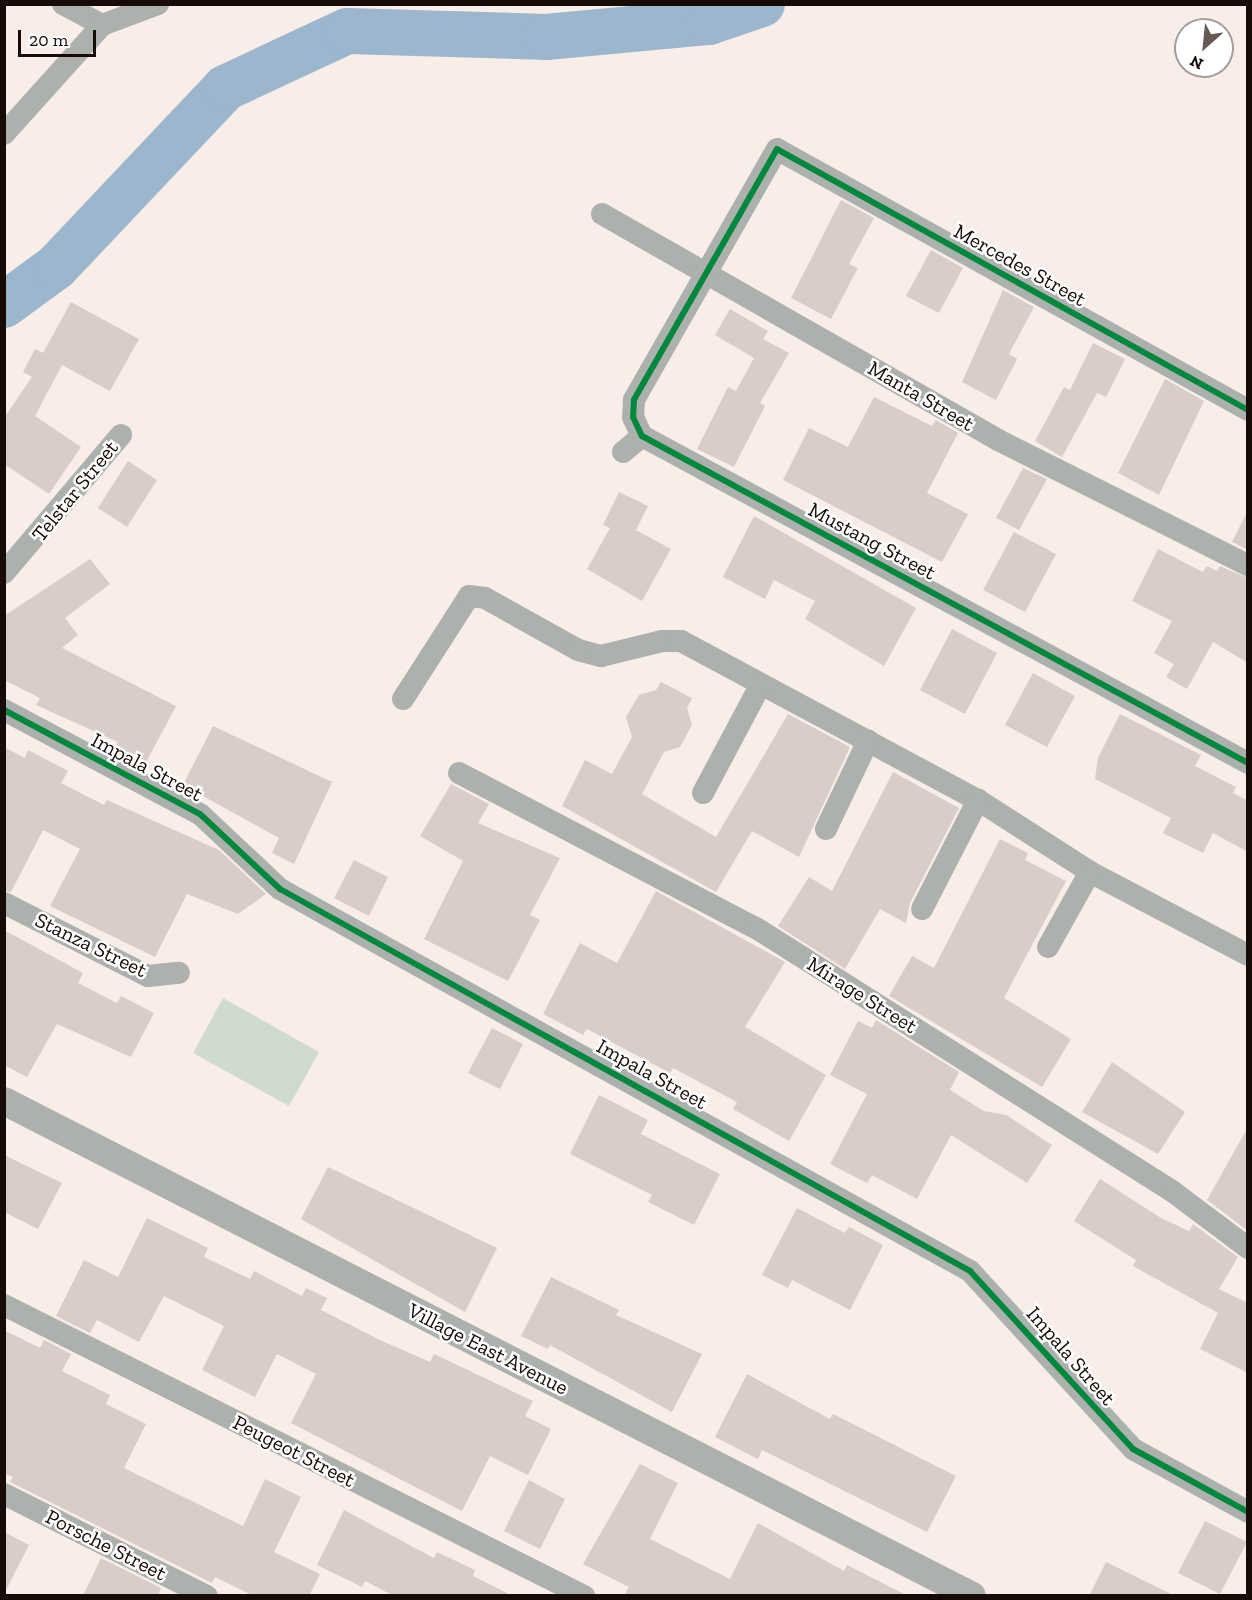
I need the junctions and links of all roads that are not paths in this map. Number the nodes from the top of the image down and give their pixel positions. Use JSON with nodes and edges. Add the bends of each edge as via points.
{"nodes":[{"id":1,"x":63,"y":4,"type":"edge"},
{"id":2,"x":158,"y":4,"type":"edge"},
{"id":3,"x":102,"y":25,"type":"junction"},
{"id":4,"x":4,"y":134,"type":"edge"},
{"id":5,"x":602,"y":214,"type":"dead end"},
{"id":6,"x":707,"y":274,"type":"junction"},
{"id":7,"x":1248,"y":410,"type":"edge"},
{"id":8,"x":121,"y":435,"type":"dead end"},
{"id":9,"x":642,"y":436,"type":"junction"},
{"id":10,"x":623,"y":452,"type":"dead end"},
{"id":11,"x":1248,"y":565,"type":"edge"},
{"id":12,"x":4,"y":573,"type":"edge"},
{"id":13,"x":761,"y":684,"type":"junction"},
{"id":14,"x":403,"y":699,"type":"dead end"},
{"id":15,"x":4,"y":710,"type":"edge"},
{"id":16,"x":868,"y":741,"type":"junction"},
{"id":17,"x":1248,"y":763,"type":"edge"},
{"id":18,"x":459,"y":773,"type":"dead end"},
{"id":19,"x":704,"y":793,"type":"dead end"},
{"id":20,"x":978,"y":800,"type":"junction"},
{"id":21,"x":826,"y":829,"type":"dead end"},
{"id":22,"x":1090,"y":872,"type":"junction"},
{"id":23,"x":4,"y":903,"type":"edge"},
{"id":24,"x":922,"y":909,"type":"dead end"},
{"id":25,"x":1048,"y":947,"type":"dead end"},
{"id":26,"x":1248,"y":955,"type":"edge"},
{"id":27,"x":179,"y":973,"type":"dead end"},
{"id":28,"x":4,"y":1101,"type":"edge"},
{"id":29,"x":1248,"y":1248,"type":"edge"},
{"id":30,"x":4,"y":1305,"type":"edge"},
{"id":31,"x":4,"y":1494,"type":"edge"},
{"id":32,"x":1248,"y":1512,"type":"edge"},
{"id":33,"x":207,"y":1596,"type":"edge"},
{"id":34,"x":584,"y":1596,"type":"edge"},
{"id":35,"x":972,"y":1596,"type":"edge"}],
"edges":[{"from":1,"to":3,"type":"street"},
{"from":2,"to":3,"type":"street"},
{"from":3,"to":4,"type":"street"},
{"from":5,"to":6,"type":"street","name":"Manta Street"},
{"from":6,"to":7,"type":"street","name":"Mercedes Street","via":[[777,149]]},
{"from":6,"to":9,"type":"street","via":[[634,400],[633,417]]},
{"from":6,"to":11,"type":"street","name":"Manta Street","via":[[998,440]]},
{"from":8,"to":12,"type":"street","name":"Telstar Street"},
{"from":9,"to":10,"type":"street"},
{"from":9,"to":17,"type":"street","name":"Mustang Street"},
{"from":13,"to":14,"type":"street","via":[[681,641],[662,641],[601,657],[578,650],[485,598],[469,596]]},
{"from":13,"to":16,"type":"street"},
{"from":13,"to":19,"type":"street"},
{"from":15,"to":32,"type":"street","name":"Impala Street","via":[[200,814],[280,889],[970,1271],[1133,1449]]},
{"from":16,"to":20,"type":"street"},
{"from":16,"to":21,"type":"street"},
{"from":18,"to":29,"type":"street","name":"Mirage Street","via":[[756,928],[1172,1191]]},
{"from":20,"to":22,"type":"street"},
{"from":20,"to":24,"type":"street"},
{"from":22,"to":25,"type":"street"},
{"from":22,"to":26,"type":"street"},
{"from":23,"to":27,"type":"street","name":"Stanza Street","via":[[148,976]]},
{"from":28,"to":35,"type":"street","name":"Village East Avenue"},
{"from":30,"to":34,"type":"street","name":"Peugeot Street"},
{"from":31,"to":33,"type":"street","name":"Porsche Street"}]}
